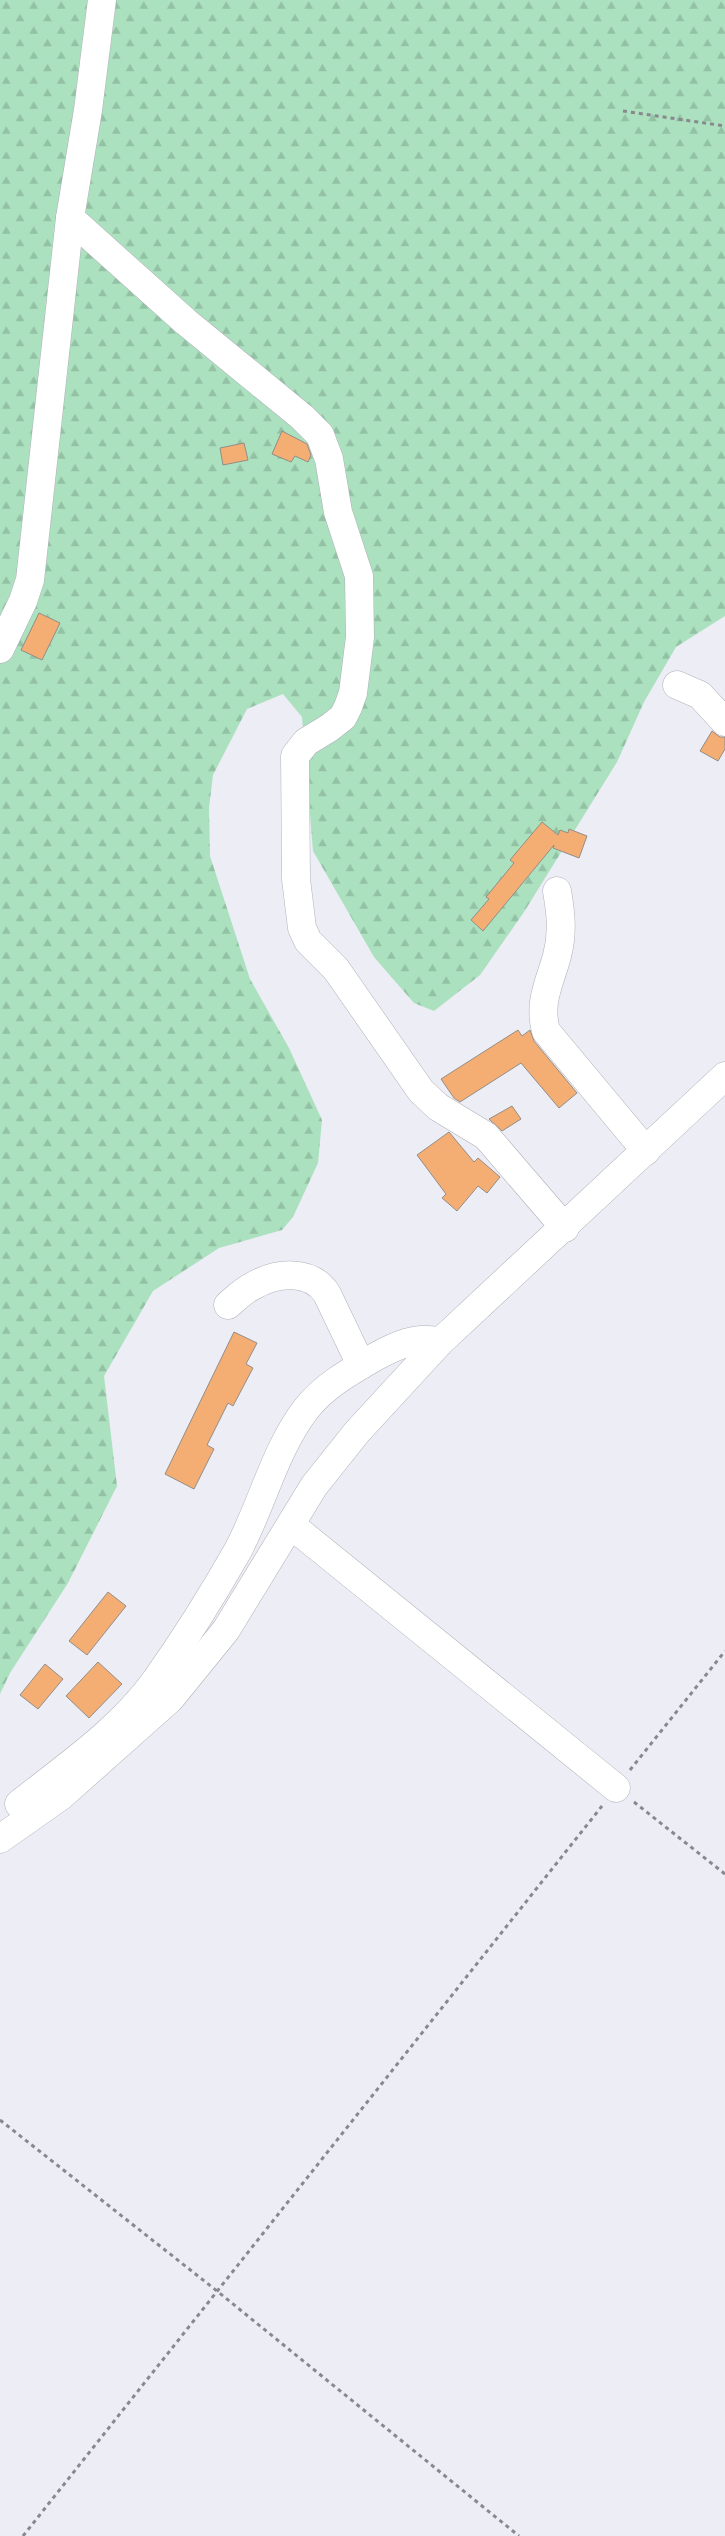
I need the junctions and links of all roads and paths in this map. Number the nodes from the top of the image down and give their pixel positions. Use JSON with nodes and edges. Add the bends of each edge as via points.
{"nodes":[{"id":1,"x":102,"y":0,"type":"edge"},
{"id":2,"x":623,"y":111,"type":"dead end"},
{"id":3,"x":725,"y":126,"type":"edge"},
{"id":4,"x":70,"y":218,"type":"junction"},
{"id":5,"x":0,"y":650,"type":"edge"},
{"id":6,"x":677,"y":685,"type":"dead end"},
{"id":7,"x":725,"y":722,"type":"edge"},
{"id":8,"x":557,"y":891,"type":"dead end"},
{"id":9,"x":725,"y":1076,"type":"edge"},
{"id":10,"x":646,"y":1151,"type":"junction"},
{"id":11,"x":565,"y":1228,"type":"junction"},
{"id":12,"x":228,"y":1304,"type":"dead end"},
{"id":13,"x":440,"y":1342,"type":"junction"},
{"id":14,"x":361,"y":1365,"type":"junction"},
{"id":15,"x":291,"y":1525,"type":"junction"},
{"id":16,"x":725,"y":1651,"type":"edge"},
{"id":17,"x":616,"y":1788,"type":"junction"},
{"id":18,"x":0,"y":1819,"type":"edge"},
{"id":19,"x":0,"y":1839,"type":"edge"},
{"id":20,"x":725,"y":1874,"type":"edge"},
{"id":21,"x":0,"y":2120,"type":"edge"},
{"id":22,"x":217,"y":2291,"type":"junction"},
{"id":23,"x":23,"y":2536,"type":"edge"},
{"id":24,"x":519,"y":2536,"type":"edge"}],
"edges":[{"from":1,"to":4,"type":"street"},
{"from":2,"to":3,"type":"path"},
{"from":4,"to":5,"type":"street","via":[[30,580]]},
{"from":4,"to":11,"type":"street","via":[[186,322],[320,435],[329,458],[338,512],[359,576],[360,637],[353,693],[348,707],[336,723],[306,742],[295,756],[296,879],[302,928],[308,941],[336,969],[422,1091],[438,1106],[486,1136]]},
{"from":6,"to":7,"type":"street","via":[[700,695]]},
{"from":8,"to":10,"type":"street","via":[[562,922],[543,1002],[546,1030]]},
{"from":9,"to":10,"type":"street"},
{"from":10,"to":11,"type":"street"},
{"from":11,"to":13,"type":"street"},
{"from":12,"to":14,"type":"street","via":[[253,1286],[273,1278],[292,1275],[314,1280],[327,1294]]},
{"from":13,"to":14,"type":"street","via":[[406,1343]]},
{"from":13,"to":15,"type":"street","via":[[357,1432],[314,1486]]},
{"from":14,"to":18,"type":"street","via":[[328,1388],[306,1409],[282,1449],[237,1552],[192,1626],[131,1712]]},
{"from":15,"to":17,"type":"street"},
{"from":15,"to":19,"type":"street","via":[[226,1630],[170,1700],[61,1796]]},
{"from":16,"to":17,"type":"path"},
{"from":17,"to":20,"type":"path"},
{"from":17,"to":22,"type":"path"},
{"from":21,"to":22,"type":"path"},
{"from":22,"to":23,"type":"path"},
{"from":22,"to":24,"type":"path"}]}
